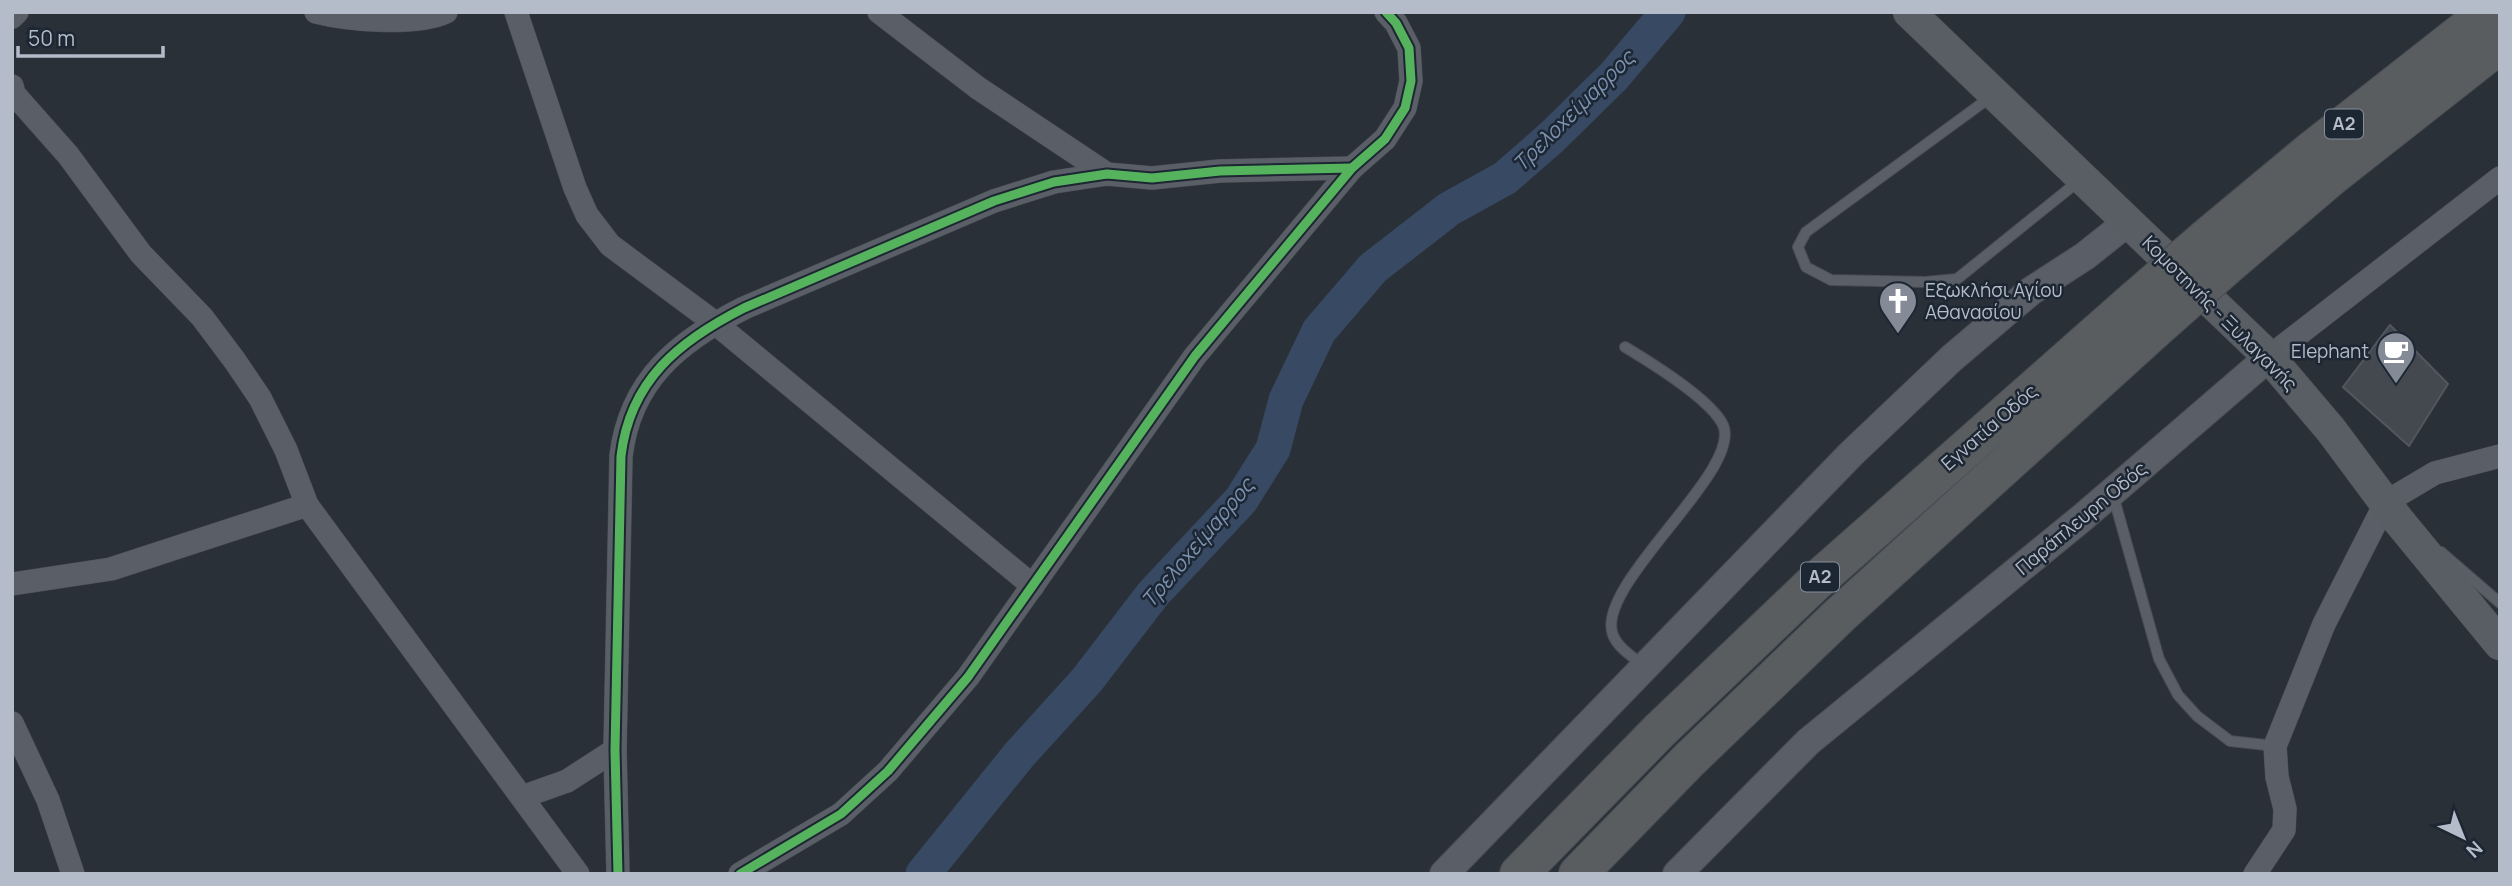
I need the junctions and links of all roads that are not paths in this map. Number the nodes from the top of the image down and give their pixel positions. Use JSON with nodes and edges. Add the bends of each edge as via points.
{"nodes":[{"id":1,"x":17,"y":12,"type":"edge"},
{"id":2,"x":316,"y":12,"type":"edge"},
{"id":3,"x":446,"y":12,"type":"edge"},
{"id":4,"x":516,"y":12,"type":"edge"},
{"id":5,"x":878,"y":12,"type":"edge"},
{"id":6,"x":1386,"y":12,"type":"edge"},
{"id":7,"x":1909,"y":12,"type":"edge"},
{"id":8,"x":2488,"y":12,"type":"edge"},
{"id":9,"x":12,"y":17,"type":"edge"},
{"id":10,"x":2500,"y":44,"type":"edge"},
{"id":11,"x":13,"y":92,"type":"edge"},
{"id":12,"x":1994,"y":94,"type":"junction"},
{"id":13,"x":1353,"y":168,"type":"junction"},
{"id":14,"x":1107,"y":174,"type":"junction"},
{"id":15,"x":2082,"y":178,"type":"junction"},
{"id":16,"x":2500,"y":178,"type":"edge"},
{"id":17,"x":2129,"y":221,"type":"junction"},
{"id":18,"x":2217,"y":251,"type":"junction"},
{"id":19,"x":2149,"y":310,"type":"junction"},
{"id":20,"x":715,"y":323,"type":"junction"},
{"id":21,"x":1625,"y":347,"type":"dead end"},
{"id":22,"x":2269,"y":358,"type":"junction"},
{"id":23,"x":2500,"y":456,"type":"edge"},
{"id":24,"x":2112,"y":492,"type":"junction"},
{"id":25,"x":307,"y":505,"type":"junction"},
{"id":26,"x":2392,"y":511,"type":"junction"},
{"id":27,"x":12,"y":584,"type":"edge"},
{"id":28,"x":1033,"y":586,"type":"junction"},
{"id":29,"x":2500,"y":603,"type":"edge"},
{"id":30,"x":2500,"y":644,"type":"edge"},
{"id":31,"x":1645,"y":667,"type":"junction"},
{"id":32,"x":12,"y":723,"type":"edge"},
{"id":33,"x":2275,"y":746,"type":"junction"},
{"id":34,"x":615,"y":750,"type":"junction"},
{"id":35,"x":522,"y":797,"type":"junction"},
{"id":36,"x":73,"y":874,"type":"edge"},
{"id":37,"x":578,"y":874,"type":"edge"},
{"id":38,"x":618,"y":874,"type":"edge"},
{"id":39,"x":740,"y":874,"type":"edge"},
{"id":40,"x":1444,"y":874,"type":"edge"},
{"id":41,"x":1519,"y":874,"type":"edge"},
{"id":42,"x":1578,"y":874,"type":"edge"},
{"id":43,"x":1676,"y":874,"type":"edge"},
{"id":44,"x":2255,"y":874,"type":"edge"}],
"edges":[{"from":1,"to":9,"type":"street"},
{"from":2,"to":3,"type":"street","via":[[344,19],[394,20]]},
{"from":4,"to":20,"type":"street","via":[[587,215],[610,245]]},
{"from":5,"to":14,"type":"street","via":[[978,88]]},
{"from":6,"to":13,"type":"street","via":[[1409,48],[1411,81],[1405,108],[1385,139]]},
{"from":7,"to":12,"type":"main road","name":"Κομοτηνής - Ξυλαγανής"},
{"from":8,"to":18,"type":"highway","name":"Εγνατία Οδός","number":"Α2","via":[[2311,151]]},
{"from":10,"to":18,"type":"highway","name":"Εγνατία Οδός","number":"Α2","via":[[2332,176]]},
{"from":11,"to":25,"type":"street","via":[[68,155],[141,254],[202,317],[235,361],[260,398]]},
{"from":12,"to":15,"type":"main road","name":"Κομοτηνής - Ξυλαγανής"},
{"from":12,"to":15,"type":"lane","via":[[1807,232],[1798,247],[1806,267],[1832,280],[1957,279]]},
{"from":13,"to":14,"type":"street","via":[[1220,171],[1152,178]]},
{"from":13,"to":28,"type":"street","via":[[1195,356]]},
{"from":14,"to":20,"type":"street","via":[[1054,182],[994,201]]},
{"from":15,"to":17,"type":"main road","name":"Κομοτηνής - Ξυλαγανής"},
{"from":16,"to":22,"type":"street","name":"Παράπλευρη Οδός"},
{"from":17,"to":22,"type":"main road","name":"Κομοτηνής - Ξυλαγανής"},
{"from":17,"to":31,"type":"street","via":[[2031,291],[1952,358],[1851,454]]},
{"from":18,"to":19,"type":"highway","name":"Εγνατία Οδός","number":"Α2","bridge":true},
{"from":19,"to":41,"type":"highway","name":"Εγνατία Οδός","number":"Α2","via":[[1813,584]]},
{"from":19,"to":42,"type":"highway","name":"Εγνατία Οδός","number":"Α2"},
{"from":20,"to":28,"type":"street"},
{"from":20,"to":34,"type":"street","via":[[675,352],[650,378],[623,433]]},
{"from":21,"to":31,"type":"lane","via":[[1706,405],[1722,422],[1727,440],[1617,606],[1613,634]]},
{"from":22,"to":24,"type":"street","name":"Παράπλευρη Οδός"},
{"from":22,"to":26,"type":"main road","name":"Κομοτηνής - Ξυλαγανής"},
{"from":23,"to":26,"type":"street","via":[[2435,472]]},
{"from":24,"to":33,"type":"lane","via":[[2159,659],[2178,695],[2230,741]]},
{"from":24,"to":43,"type":"street","name":"Παράπλευρη Οδός","via":[[1808,742]]},
{"from":25,"to":27,"type":"street","via":[[111,569]]},
{"from":25,"to":35,"type":"street"},
{"from":26,"to":29,"type":"lane"},
{"from":26,"to":30,"type":"main road","name":"Κομοτηνής - Ξυλαγανής"},
{"from":26,"to":33,"type":"street","via":[[2324,624]]},
{"from":28,"to":39,"type":"street","via":[[968,677],[888,771],[841,814]]},
{"from":31,"to":40,"type":"street"},
{"from":32,"to":36,"type":"street","via":[[48,800]]},
{"from":33,"to":44,"type":"street","via":[[2284,830]]},
{"from":34,"to":35,"type":"street","via":[[567,781]]},
{"from":34,"to":38,"type":"street"},
{"from":35,"to":37,"type":"street"}]}
